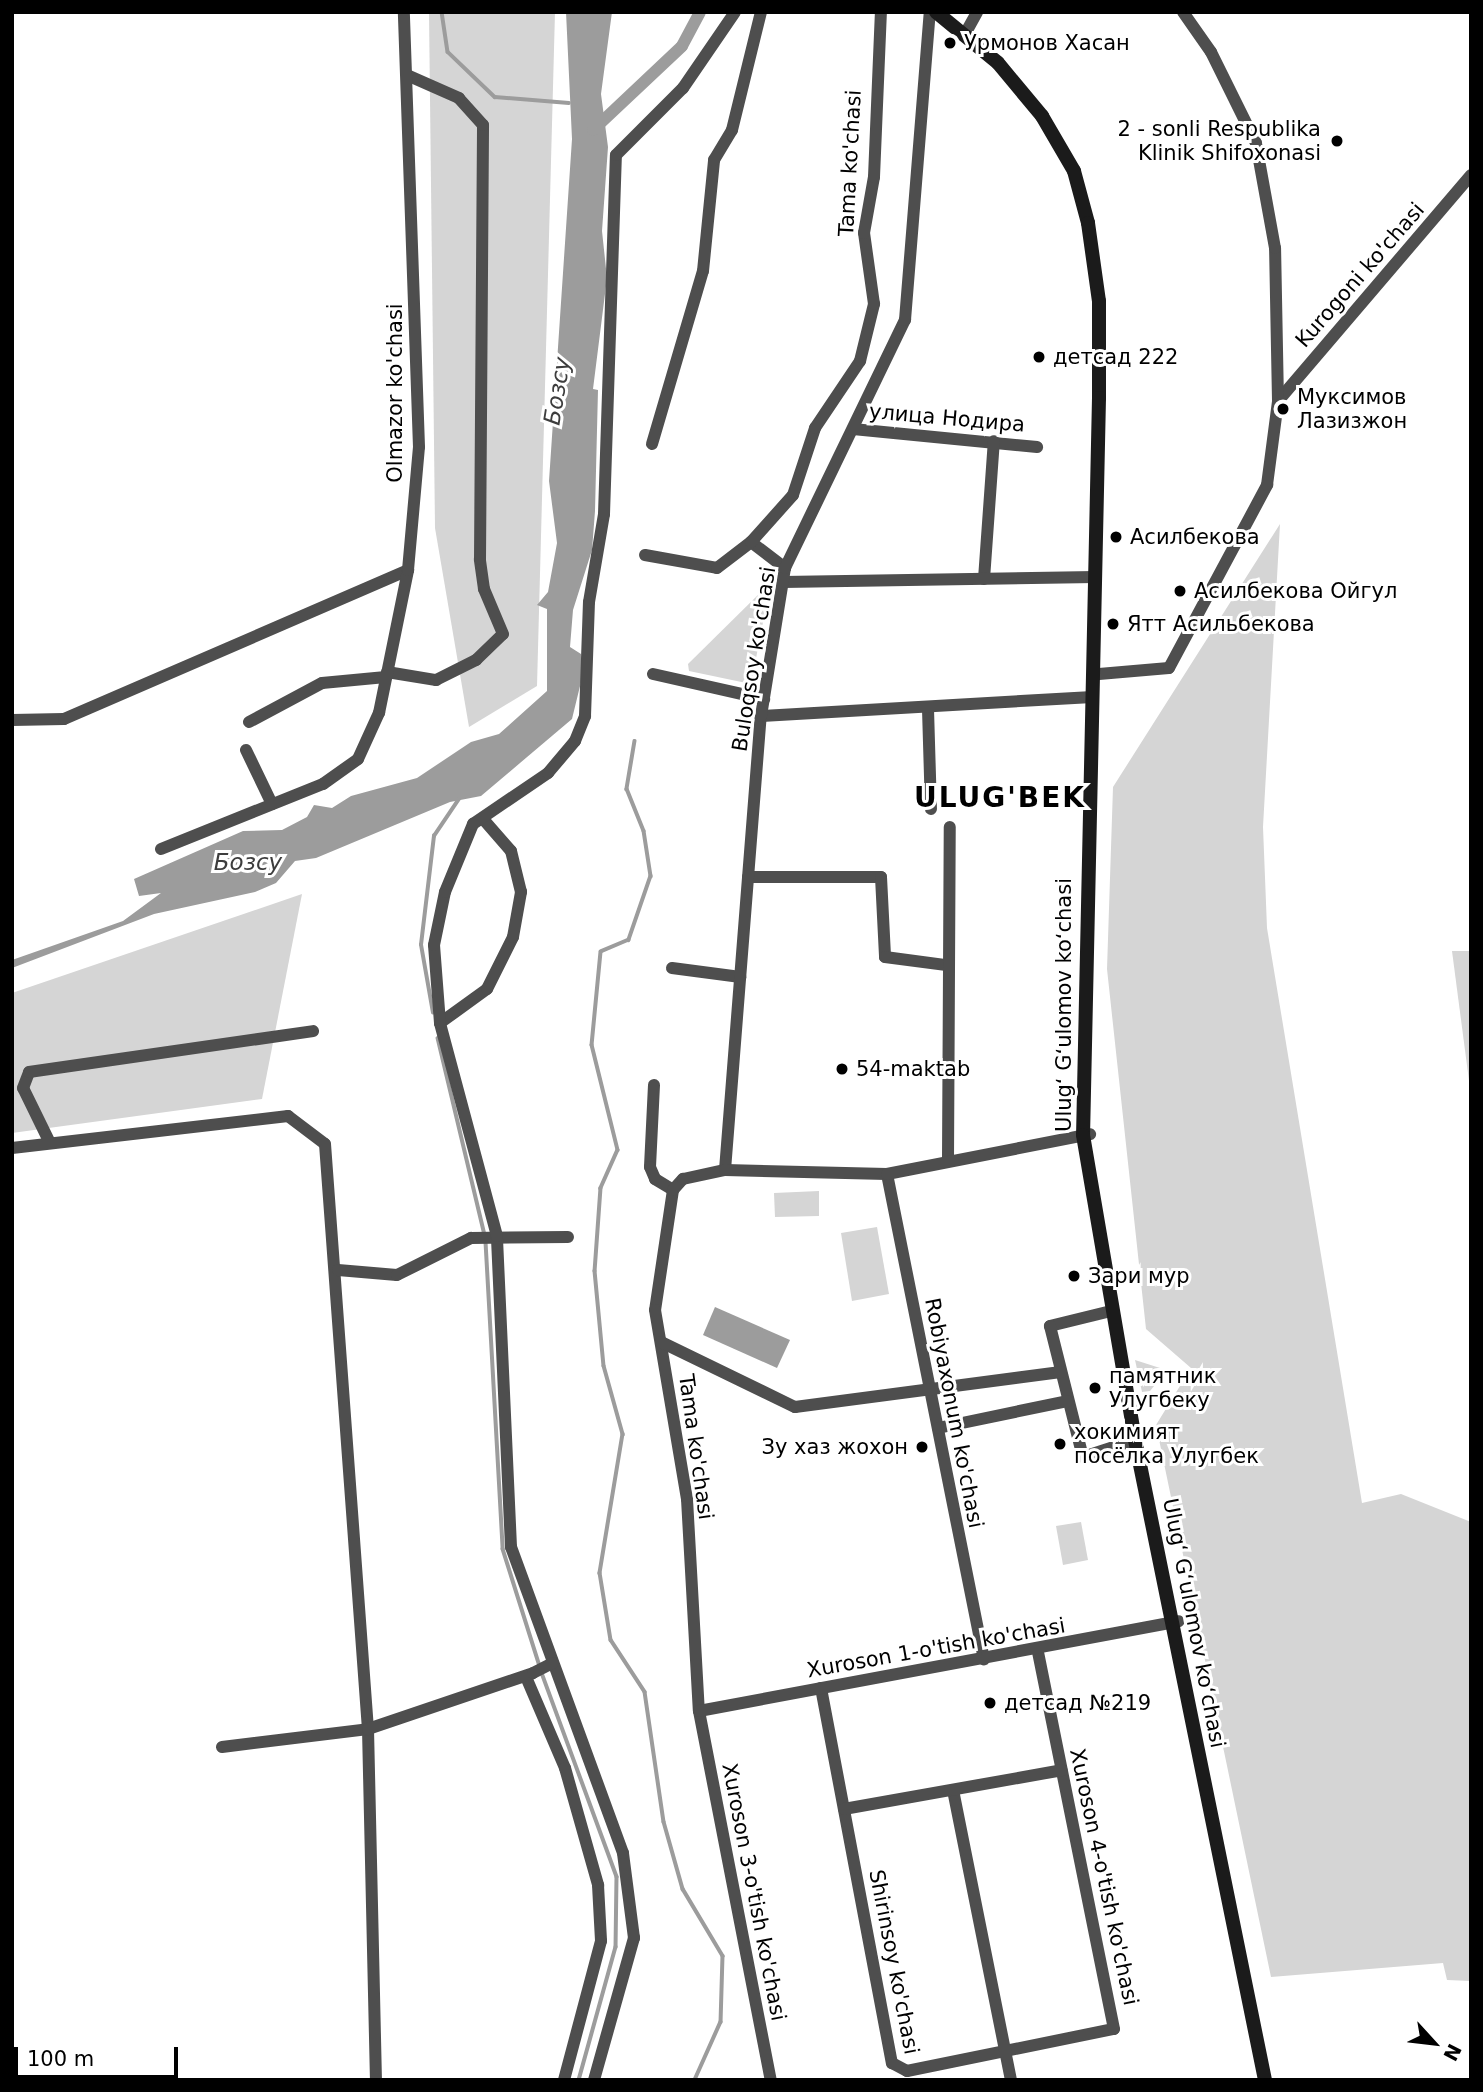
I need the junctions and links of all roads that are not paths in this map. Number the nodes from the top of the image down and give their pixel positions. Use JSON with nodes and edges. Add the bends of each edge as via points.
{"nodes":[{"id":1,"x":404,"y":12,"type":"edge"},
{"id":2,"x":735,"y":12,"type":"edge"},
{"id":3,"x":761,"y":12,"type":"edge"},
{"id":4,"x":881,"y":12,"type":"edge"},
{"id":5,"x":930,"y":12,"type":"edge"},
{"id":6,"x":936,"y":12,"type":"edge"},
{"id":7,"x":953,"y":12,"type":"edge"},
{"id":8,"x":977,"y":12,"type":"edge"},
{"id":9,"x":1183,"y":12,"type":"edge"},
{"id":10,"x":967,"y":30,"type":"junction"},
{"id":11,"x":407,"y":75,"type":"junction"},
{"id":12,"x":1471,"y":175,"type":"edge"},
{"id":13,"x":1278,"y":401,"type":"junction"},
{"id":14,"x":853,"y":429,"type":"junction"},
{"id":15,"x":993,"y":441,"type":"junction"},
{"id":16,"x":652,"y":444,"type":"dead end"},
{"id":17,"x":1037,"y":447,"type":"dead end"},
{"id":18,"x":751,"y":542,"type":"junction"},
{"id":19,"x":645,"y":555,"type":"dead end"},
{"id":20,"x":408,"y":570,"type":"junction"},
{"id":21,"x":784,"y":575,"type":"junction"},
{"id":22,"x":1095,"y":577,"type":"junction"},
{"id":23,"x":984,"y":579,"type":"junction"},
{"id":24,"x":387,"y":674,"type":"junction"},
{"id":25,"x":653,"y":674,"type":"dead end"},
{"id":26,"x":1099,"y":674,"type":"junction"},
{"id":27,"x":1092,"y":697,"type":"junction"},
{"id":28,"x":764,"y":699,"type":"junction"},
{"id":29,"x":928,"y":709,"type":"junction"},
{"id":30,"x":761,"y":716,"type":"junction"},
{"id":31,"x":12,"y":720,"type":"edge"},
{"id":32,"x":249,"y":722,"type":"dead end"},
{"id":33,"x":246,"y":750,"type":"dead end"},
{"id":34,"x":272,"y":804,"type":"junction"},
{"id":35,"x":931,"y":809,"type":"dead end"},
{"id":36,"x":484,"y":820,"type":"junction"},
{"id":37,"x":950,"y":827,"type":"dead end"},
{"id":38,"x":161,"y":849,"type":"dead end"},
{"id":39,"x":748,"y":877,"type":"junction"},
{"id":40,"x":946,"y":964,"type":"junction"},
{"id":41,"x":672,"y":968,"type":"dead end"},
{"id":42,"x":740,"y":977,"type":"junction"},
{"id":43,"x":440,"y":1023,"type":"junction"},
{"id":44,"x":313,"y":1031,"type":"dead end"},
{"id":45,"x":654,"y":1085,"type":"dead end"},
{"id":46,"x":18,"y":1089,"type":"edge"},
{"id":47,"x":1087,"y":1134,"type":"junction"},
{"id":48,"x":50,"y":1143,"type":"junction"},
{"id":49,"x":12,"y":1148,"type":"edge"},
{"id":50,"x":948,"y":1160,"type":"junction"},
{"id":51,"x":725,"y":1170,"type":"junction"},
{"id":52,"x":887,"y":1174,"type":"junction"},
{"id":53,"x":673,"y":1190,"type":"junction"},
{"id":54,"x":494,"y":1235,"type":"junction"},
{"id":55,"x":568,"y":1237,"type":"dead end"},
{"id":56,"x":338,"y":1270,"type":"junction"},
{"id":57,"x":1111,"y":1311,"type":"junction"},
{"id":58,"x":661,"y":1342,"type":"junction"},
{"id":59,"x":1061,"y":1372,"type":"junction"},
{"id":60,"x":930,"y":1391,"type":"junction"},
{"id":61,"x":1067,"y":1401,"type":"junction"},
{"id":62,"x":937,"y":1428,"type":"junction"},
{"id":63,"x":1135,"y":1440,"type":"junction"},
{"id":64,"x":1175,"y":1622,"type":"junction"},
{"id":65,"x":1038,"y":1652,"type":"junction"},
{"id":66,"x":984,"y":1659,"type":"junction"},
{"id":67,"x":552,"y":1663,"type":"junction"},
{"id":68,"x":529,"y":1675,"type":"junction"},
{"id":69,"x":821,"y":1688,"type":"junction"},
{"id":70,"x":699,"y":1711,"type":"junction"},
{"id":71,"x":368,"y":1729,"type":"junction"},
{"id":72,"x":222,"y":1747,"type":"dead end"},
{"id":73,"x":1062,"y":1770,"type":"junction"},
{"id":74,"x":953,"y":1790,"type":"junction"},
{"id":75,"x":844,"y":1809,"type":"junction"},
{"id":76,"x":1114,"y":2029,"type":"joint"},
{"id":77,"x":1005,"y":2051,"type":"junction"},
{"id":78,"x":376,"y":2080,"type":"edge"},
{"id":79,"x":564,"y":2080,"type":"edge"},
{"id":80,"x":594,"y":2080,"type":"edge"},
{"id":81,"x":771,"y":2080,"type":"edge"},
{"id":82,"x":1011,"y":2080,"type":"edge"},
{"id":83,"x":1267,"y":2080,"type":"edge"}],
"edges":[{"from":1,"to":11,"type":"street","name":"Olmazor ko'chasi"},
{"from":2,"to":36,"type":"street","via":[[683,88],[616,155],[604,514],[589,602],[585,716],[575,741],[548,773]]},
{"from":3,"to":16,"type":"street","via":[[732,130],[714,160],[703,271]]},
{"from":4,"to":18,"type":"street","name":"Tama ko'chasi","via":[[874,177],[864,233],[870,329],[851,380],[815,428],[793,495]]},
{"from":5,"to":14,"type":"street","name":"Buloqsoy ko'chasi","via":[[905,320]]},
{"from":6,"to":10,"type":"main road","name":"Ulugʻ Gʻulomov koʻchasi"},
{"from":7,"to":10,"type":"main road","name":"Ulugʻ Gʻulomov koʻchasi"},
{"from":8,"to":10,"type":"street"},
{"from":9,"to":13,"type":"street","via":[[1211,52],[1256,143],[1275,248]]},
{"from":10,"to":22,"type":"main road","name":"Ulugʻ Gʻulomov koʻchasi","via":[[1042,116],[1082,197],[1100,327]]},
{"from":10,"to":26,"type":"main road","name":"Ulugʻ Gʻulomov koʻchasi","via":[[1019,74],[1061,129],[1081,168],[1094,221],[1107,380]]},
{"from":11,"to":20,"type":"street","name":"Olmazor ko'chasi","via":[[419,447]]},
{"from":11,"to":24,"type":"street","via":[[459,98],[483,125],[480,559],[484,589],[503,634],[476,660],[436,680]]},
{"from":12,"to":13,"type":"street","name":"Kurogoni ko'chasi"},
{"from":13,"to":26,"type":"street","via":[[1267,485],[1169,668]]},
{"from":14,"to":15,"type":"street","name":"улица Нодира"},
{"from":14,"to":21,"type":"street","name":"Buloqsoy ko'chasi"},
{"from":15,"to":17,"type":"street","name":"улица Нодира"},
{"from":15,"to":23,"type":"street"},
{"from":18,"to":19,"type":"street","name":"Tama ko'chasi","via":[[717,568]]},
{"from":18,"to":21,"type":"street"},
{"from":20,"to":24,"type":"street","name":"Olmazor ko'chasi"},
{"from":20,"to":31,"type":"street","via":[[64,719]]},
{"from":21,"to":23,"type":"street"},
{"from":21,"to":28,"type":"street","name":"Buloqsoy ko'chasi"},
{"from":22,"to":23,"type":"street"},
{"from":22,"to":27,"type":"main road","name":"Ulugʻ Gʻulomov koʻchasi"},
{"from":24,"to":32,"type":"street","via":[[323,683]]},
{"from":24,"to":34,"type":"street","name":"Olmazor ko'chasi","via":[[358,759],[323,784]]},
{"from":25,"to":28,"type":"street"},
{"from":26,"to":47,"type":"main road","name":"Ulugʻ Gʻulomov koʻchasi","via":[[1088,950]]},
{"from":27,"to":29,"type":"street"},
{"from":27,"to":47,"type":"main road","name":"Ulugʻ Gʻulomov koʻchasi"},
{"from":28,"to":30,"type":"street","name":"Buloqsoy ko'chasi"},
{"from":29,"to":30,"type":"street"},
{"from":29,"to":35,"type":"street"},
{"from":30,"to":39,"type":"street","name":"Buloqsoy ko'chasi"},
{"from":33,"to":34,"type":"street"},
{"from":34,"to":38,"type":"street","name":"Olmazor ko'chasi"},
{"from":36,"to":43,"type":"street","via":[[474,824],[445,892],[434,945]]},
{"from":36,"to":43,"type":"street","via":[[515,865],[521,892],[513,937],[487,989]]},
{"from":37,"to":40,"type":"street"},
{"from":39,"to":40,"type":"street","via":[[881,877],[885,957]]},
{"from":39,"to":42,"type":"street","name":"Buloqsoy ko'chasi"},
{"from":40,"to":50,"type":"street"},
{"from":41,"to":42,"type":"street"},
{"from":42,"to":51,"type":"street","name":"Buloqsoy ko'chasi"},
{"from":43,"to":54,"type":"street"},
{"from":44,"to":46,"type":"street","via":[[29,1072]]},
{"from":45,"to":53,"type":"street","via":[[650,1167],[655,1179]]},
{"from":46,"to":48,"type":"street"},
{"from":47,"to":50,"type":"street"},
{"from":47,"to":57,"type":"main road","name":"Ulugʻ Gʻulomov koʻchasi"},
{"from":47,"to":64,"type":"main road","name":"Ulugʻ Gʻulomov koʻchasi"},
{"from":48,"to":49,"type":"street"},
{"from":48,"to":56,"type":"street","via":[[288,1116],[325,1144]]},
{"from":50,"to":52,"type":"street"},
{"from":51,"to":52,"type":"street"},
{"from":51,"to":53,"type":"street","via":[[683,1179]]},
{"from":52,"to":60,"type":"street","name":"Robiyaxonum ko'chasi"},
{"from":53,"to":58,"type":"street","name":"Tama ko'chasi","via":[[655,1310]]},
{"from":54,"to":55,"type":"street"},
{"from":54,"to":56,"type":"street","via":[[471,1238],[397,1275]]},
{"from":54,"to":67,"type":"street","via":[[511,1547]]},
{"from":56,"to":71,"type":"street"},
{"from":57,"to":59,"type":"street","via":[[1050,1326]]},
{"from":57,"to":63,"type":"main road","name":"Ulugʻ Gʻulomov koʻchasi"},
{"from":58,"to":60,"type":"street","via":[[796,1407]]},
{"from":58,"to":70,"type":"street","name":"Tama ko'chasi","via":[[687,1499]]},
{"from":59,"to":60,"type":"street"},
{"from":59,"to":61,"type":"street"},
{"from":60,"to":62,"type":"street","name":"Robiyaxonum ko'chasi"},
{"from":61,"to":62,"type":"street"},
{"from":61,"to":63,"type":"street","via":[[1083,1457]]},
{"from":62,"to":66,"type":"street","name":"Robiyaxonum ko'chasi"},
{"from":63,"to":64,"type":"main road","name":"Ulugʻ Gʻulomov koʻchasi"},
{"from":64,"to":65,"type":"street","name":"Хuroson 1-o'tish ko'chasi"},
{"from":64,"to":83,"type":"main road","name":"Ulugʻ Gʻulomov koʻchasi"},
{"from":65,"to":66,"type":"street","name":"Хuroson 1-o'tish ko'chasi"},
{"from":65,"to":73,"type":"street","name":"Xuroson 4-o'tish ko'chasi"},
{"from":66,"to":69,"type":"street","name":"Хuroson 1-o'tish ko'chasi"},
{"from":67,"to":68,"type":"street","bridge":true},
{"from":67,"to":80,"type":"street","via":[[623,1853],[634,1938]]},
{"from":68,"to":71,"type":"street"},
{"from":68,"to":79,"type":"street","via":[[565,1769],[598,1885],[601,1941]]},
{"from":69,"to":70,"type":"street","name":"Хuroson 1-o'tish ko'chasi"},
{"from":69,"to":75,"type":"street","name":"Shirinsoy ko'chasi"},
{"from":70,"to":81,"type":"street","name":"Xuroson 3-o'tish ko'chasi"},
{"from":71,"to":72,"type":"street"},
{"from":71,"to":78,"type":"street"},
{"from":73,"to":74,"type":"street"},
{"from":73,"to":76,"type":"street","name":"Xuroson 4-o'tish ko'chasi"},
{"from":74,"to":75,"type":"street"},
{"from":74,"to":77,"type":"street"},
{"from":75,"to":77,"type":"street","name":"Shirinsoy ko'chasi","via":[[894,2067],[906,2071]]},
{"from":76,"to":77,"type":"street","name":"Shirinsoy ko'chasi"},
{"from":77,"to":82,"type":"street"}]}
